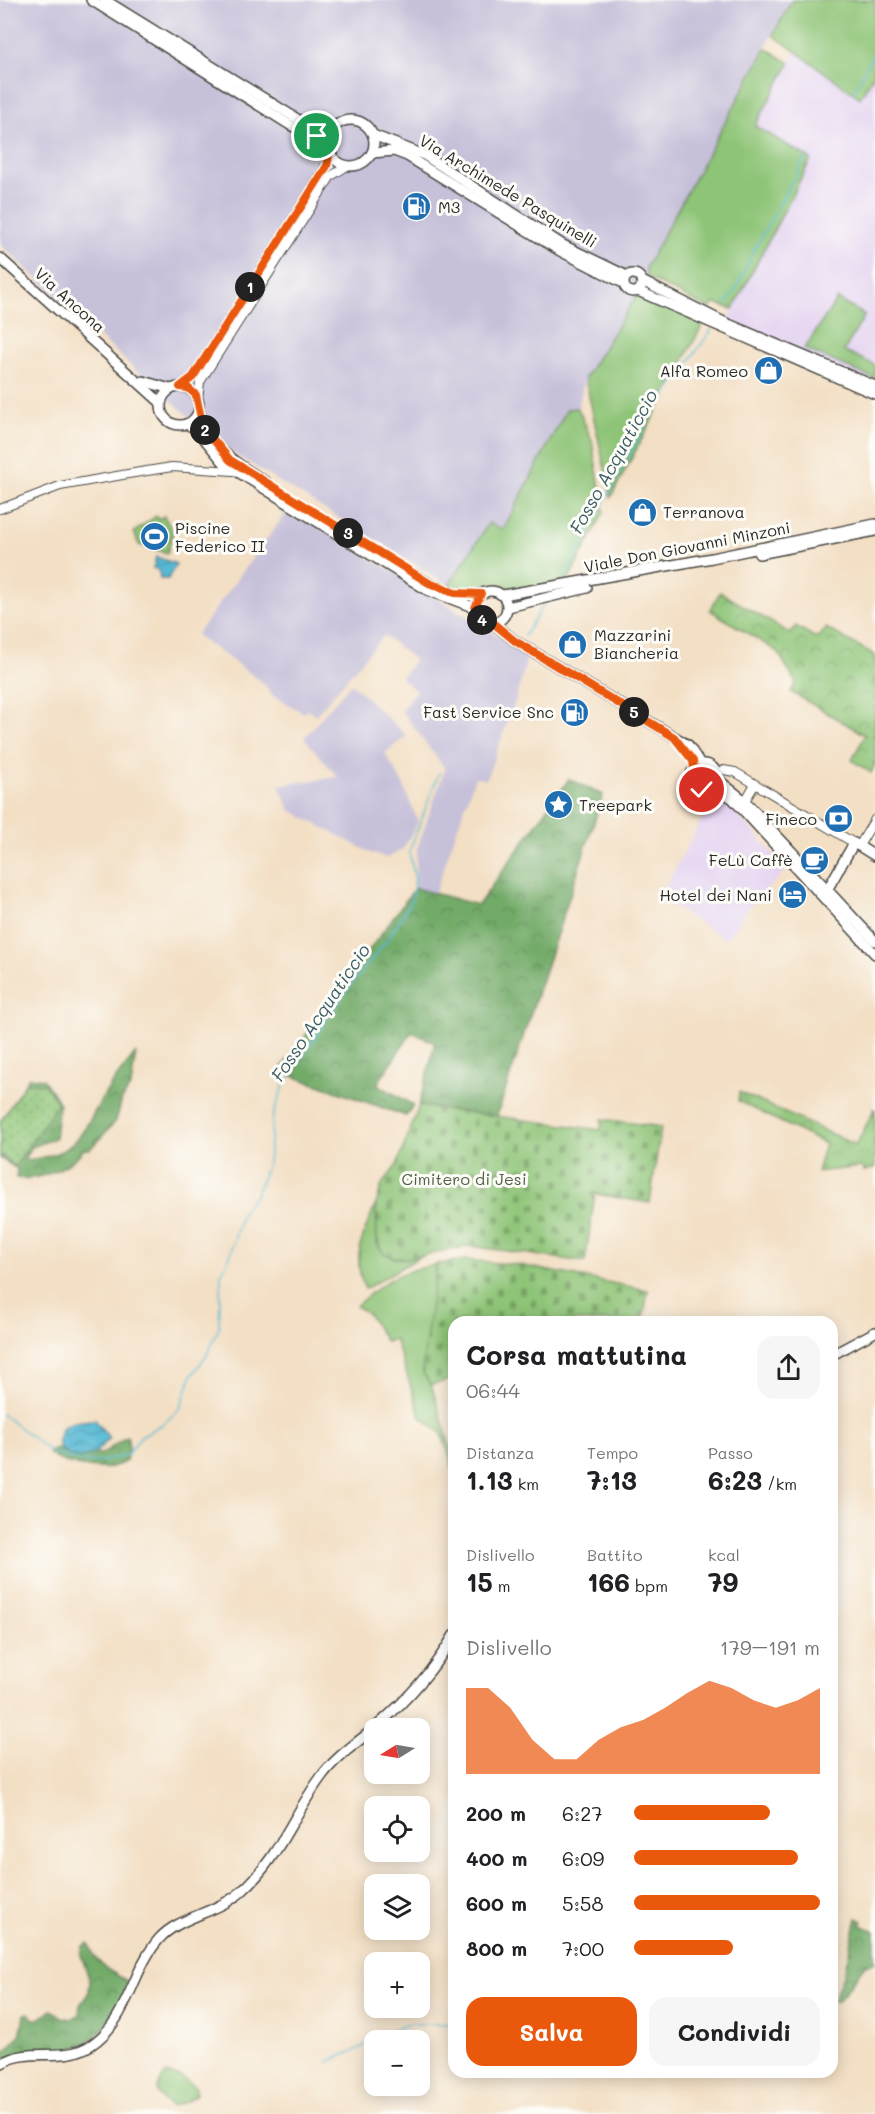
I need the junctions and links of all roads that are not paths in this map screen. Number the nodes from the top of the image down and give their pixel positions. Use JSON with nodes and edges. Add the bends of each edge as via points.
{"nodes":[{"id":1,"x":91,"y":0,"type":"edge"},
{"id":2,"x":105,"y":0,"type":"edge"},
{"id":3,"x":336,"y":125,"type":"junction"},
{"id":4,"x":373,"y":135,"type":"junction"},
{"id":5,"x":327,"y":143,"type":"junction"},
{"id":6,"x":372,"y":153,"type":"junction"},
{"id":7,"x":330,"y":154,"type":"junction"},
{"id":8,"x":347,"y":166,"type":"junction"},
{"id":9,"x":0,"y":258,"type":"edge"},
{"id":10,"x":625,"y":280,"type":"junction"},
{"id":11,"x":640,"y":286,"type":"junction"},
{"id":12,"x":119,"y":364,"type":"junction"},
{"id":13,"x":875,"y":386,"type":"edge"},
{"id":14,"x":180,"y":387,"type":"junction"},
{"id":15,"x":170,"y":389,"type":"junction"},
{"id":16,"x":875,"y":394,"type":"edge"},
{"id":17,"x":198,"y":399,"type":"junction"},
{"id":18,"x":161,"y":403,"type":"junction"},
{"id":19,"x":199,"y":411,"type":"junction"},
{"id":20,"x":186,"y":424,"type":"junction"},
{"id":21,"x":240,"y":474,"type":"junction"},
{"id":22,"x":0,"y":509,"type":"edge"},
{"id":23,"x":875,"y":524,"type":"edge"},
{"id":24,"x":872,"y":534,"type":"edge"},
{"id":25,"x":481,"y":594,"type":"junction"},
{"id":26,"x":503,"y":595,"type":"junction"},
{"id":27,"x":506,"y":611,"type":"junction"},
{"id":28,"x":476,"y":612,"type":"junction"},
{"id":29,"x":493,"y":623,"type":"junction"},
{"id":30,"x":515,"y":641,"type":"junction"},
{"id":31,"x":698,"y":767,"type":"junction"},
{"id":32,"x":716,"y":775,"type":"junction"},
{"id":33,"x":755,"y":784,"type":"junction"},
{"id":34,"x":712,"y":787,"type":"junction"},
{"id":35,"x":745,"y":801,"type":"junction"},
{"id":36,"x":875,"y":819,"type":"edge"},
{"id":37,"x":857,"y":844,"type":"junction"},
{"id":38,"x":875,"y":856,"type":"edge"},
{"id":39,"x":827,"y":890,"type":"junction"},
{"id":40,"x":875,"y":941,"type":"edge"},
{"id":41,"x":875,"y":954,"type":"edge"},
{"id":42,"x":875,"y":1332,"type":"edge"},
{"id":43,"x":838,"y":1352,"type":"edge"},
{"id":44,"x":448,"y":1643,"type":"edge"},
{"id":45,"x":0,"y":2064,"type":"edge"}],
"edges":[{"from":1,"to":5,"type":"main road","via":[[290,125]]},
{"from":2,"to":3,"type":"main road","via":[[299,120]]},
{"from":3,"to":4,"type":"main road","via":[[346,120],[359,121]]},
{"from":3,"to":5,"type":"main road"},
{"from":4,"to":6,"type":"main road"},
{"from":4,"to":10,"type":"main road","name":"Via Archimede Pasquinelli","via":[[424,156]]},
{"from":5,"to":7,"type":"main road"},
{"from":6,"to":8,"type":"main road","via":[[362,163]]},
{"from":6,"to":10,"type":"main road","name":"Via Archimede Pasquinelli","via":[[394,151],[407,156],[560,251]]},
{"from":7,"to":8,"type":"main road"},
{"from":7,"to":14,"type":"street","via":[[193,377]]},
{"from":8,"to":17,"type":"street","via":[[331,176],[200,382]]},
{"from":9,"to":12,"type":"main road","name":"Via Ancona"},
{"from":10,"to":11,"type":"main road","name":"Via Archimede Pasquinelli","via":[[628,291]]},
{"from":10,"to":11,"type":"main road","name":"Via Archimede Pasquinelli","via":[[635,274]]},
{"from":11,"to":13,"type":"main road","name":"Via Archimede Pasquinelli"},
{"from":11,"to":16,"type":"main road","name":"Via Archimede Pasquinelli"},
{"from":12,"to":15,"type":"main road","name":"Via Ancona","via":[[148,384]]},
{"from":12,"to":18,"type":"main road","name":"Via Ancona"},
{"from":14,"to":15,"type":"main road","name":"Via Ancona"},
{"from":14,"to":17,"type":"main road","via":[[191,390]]},
{"from":15,"to":18,"type":"main road"},
{"from":17,"to":19,"type":"main road"},
{"from":18,"to":20,"type":"main road","name":"Via Ancona","via":[[163,415],[169,421]]},
{"from":19,"to":20,"type":"main road"},
{"from":19,"to":25,"type":"main road","via":[[203,427],[230,460],[429,583],[455,593]]},
{"from":20,"to":21,"type":"main road","name":"Via Ancona","via":[[196,429],[225,464]]},
{"from":21,"to":22,"type":"street","via":[[226,469],[172,467],[60,486]]},
{"from":21,"to":28,"type":"main road","name":"Via Ancona","via":[[427,590],[470,606]]},
{"from":23,"to":26,"type":"main road","name":"Viale Don Giovanni Minzoni","via":[[692,562]]},
{"from":24,"to":27,"type":"main road","name":"Viale Don Giovanni Minzoni","via":[[523,601]]},
{"from":25,"to":26,"type":"main road","via":[[490,590]]},
{"from":25,"to":28,"type":"main road","via":[[475,604]]},
{"from":26,"to":27,"type":"main road"},
{"from":27,"to":29,"type":"main road"},
{"from":27,"to":30,"type":"main road"},
{"from":28,"to":29,"type":"main road","via":[[482,620]]},
{"from":29,"to":30,"type":"main road"},
{"from":30,"to":31,"type":"main road","via":[[688,745]]},
{"from":31,"to":32,"type":"main road","via":[[708,765]]},
{"from":31,"to":34,"type":"main road","via":[[691,776],[695,787]]},
{"from":32,"to":33,"type":"street","via":[[723,770],[735,772]]},
{"from":32,"to":34,"type":"main road"},
{"from":32,"to":35,"type":"main road"},
{"from":33,"to":35,"type":"street"},
{"from":33,"to":37,"type":"street"},
{"from":34,"to":41,"type":"main road","via":[[732,798]]},
{"from":35,"to":39,"type":"main road"},
{"from":36,"to":37,"type":"street"},
{"from":37,"to":38,"type":"main road"},
{"from":37,"to":39,"type":"main road"},
{"from":39,"to":40,"type":"main road"},
{"from":42,"to":43,"type":"main road"},
{"from":44,"to":45,"type":"main road","via":[[402,1703],[320,1778],[261,1873],[227,1903],[171,1929],[159,1939],[117,2020],[103,2035],[77,2053],[27,2053]]}]}
